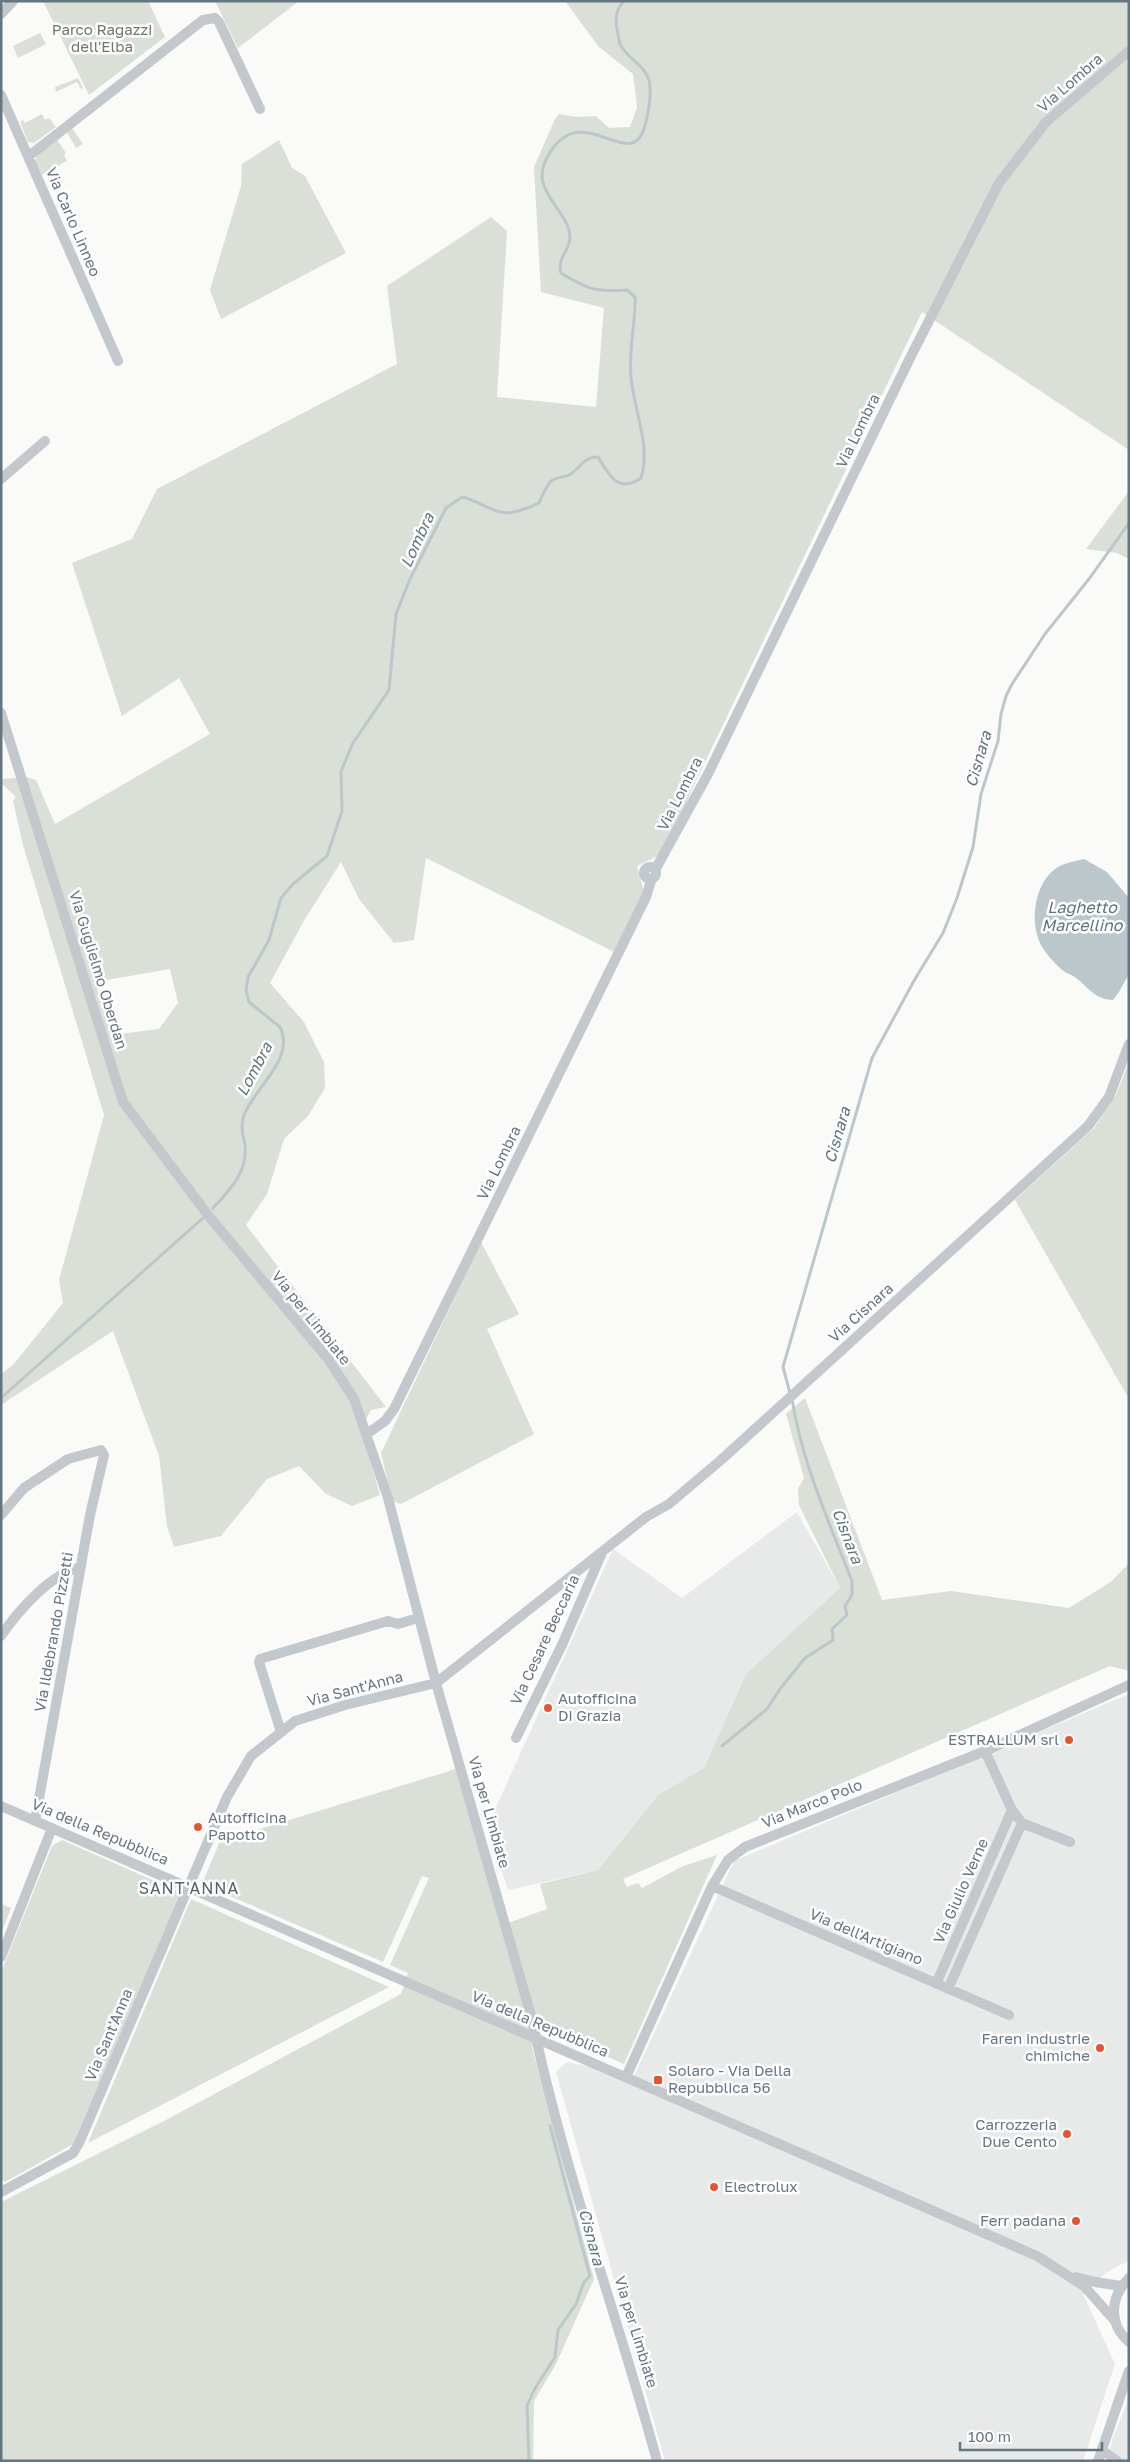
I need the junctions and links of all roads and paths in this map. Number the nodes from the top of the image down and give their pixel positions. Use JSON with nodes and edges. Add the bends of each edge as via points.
{"nodes":[{"id":1,"x":13,"y":1,"type":"edge"},
{"id":2,"x":1,"y":14,"type":"edge"},
{"id":3,"x":1129,"y":51,"type":"edge"},
{"id":4,"x":1,"y":95,"type":"edge"},
{"id":5,"x":260,"y":109,"type":"dead end"},
{"id":6,"x":29,"y":156,"type":"junction"},
{"id":7,"x":118,"y":361,"type":"dead end"},
{"id":8,"x":45,"y":441,"type":"dead end"},
{"id":9,"x":1,"y":479,"type":"edge"},
{"id":10,"x":1,"y":713,"type":"edge"},
{"id":11,"x":1129,"y":1044,"type":"edge"},
{"id":12,"x":208,"y":1215,"type":"joint"},
{"id":13,"x":367,"y":1434,"type":"junction"},
{"id":14,"x":1,"y":1515,"type":"edge"},
{"id":15,"x":601,"y":1554,"type":"junction"},
{"id":16,"x":81,"y":1567,"type":"junction"},
{"id":17,"x":576,"y":1573,"type":"joint"},
{"id":18,"x":418,"y":1618,"type":"junction"},
{"id":19,"x":1,"y":1636,"type":"edge"},
{"id":20,"x":436,"y":1683,"type":"junction"},
{"id":21,"x":1129,"y":1685,"type":"edge"},
{"id":22,"x":281,"y":1732,"type":"junction"},
{"id":23,"x":516,"y":1738,"type":"dead end"},
{"id":24,"x":985,"y":1750,"type":"junction"},
{"id":25,"x":1,"y":1806,"type":"edge"},
{"id":26,"x":1012,"y":1810,"type":"junction"},
{"id":27,"x":35,"y":1821,"type":"junction"},
{"id":28,"x":1022,"y":1824,"type":"junction"},
{"id":29,"x":52,"y":1828,"type":"junction"},
{"id":30,"x":1070,"y":1842,"type":"dead end"},
{"id":31,"x":190,"y":1886,"type":"junction"},
{"id":32,"x":712,"y":1886,"type":"junction"},
{"id":33,"x":1,"y":1957,"type":"edge"},
{"id":34,"x":936,"y":1984,"type":"junction"},
{"id":35,"x":948,"y":1989,"type":"junction"},
{"id":36,"x":1009,"y":2015,"type":"dead end"},
{"id":37,"x":536,"y":2038,"type":"junction"},
{"id":38,"x":626,"y":2077,"type":"junction"},
{"id":39,"x":3,"y":2188,"type":"edge"},
{"id":40,"x":1065,"y":2273,"type":"junction"},
{"id":41,"x":1125,"y":2282,"type":"edge"},
{"id":42,"x":1114,"y":2321,"type":"junction"},
{"id":43,"x":1129,"y":2342,"type":"edge"},
{"id":44,"x":1129,"y":2372,"type":"edge"},
{"id":45,"x":1102,"y":2450,"type":"junction"},
{"id":46,"x":658,"y":2461,"type":"edge"},
{"id":47,"x":1098,"y":2461,"type":"edge"},
{"id":48,"x":1117,"y":2461,"type":"edge"}],
"edges":[{"from":1,"to":2,"type":"street"},
{"from":3,"to":13,"type":"street","name":"Via Lombra","via":[[1046,122],[1000,183],[906,366],[708,774],[652,873],[646,897],[394,1409],[385,1421]]},
{"from":4,"to":6,"type":"street","name":"Via Carlo Linneo"},
{"from":5,"to":6,"type":"street","via":[[219,22],[209,18]]},
{"from":6,"to":7,"type":"street","name":"Via Carlo Linneo"},
{"from":8,"to":9,"type":"street"},
{"from":10,"to":12,"type":"street","name":"Via Guglielmo Oberdan","via":[[123,1102]]},
{"from":11,"to":15,"type":"street","name":"Via Cisnara","via":[[1109,1097],[1088,1126],[795,1394],[669,1504],[646,1517]]},
{"from":12,"to":13,"type":"street","name":"Via per Limbiate","via":[[329,1360],[354,1399]]},
{"from":13,"to":18,"type":"street","name":"Via per Limbiate","via":[[388,1498]]},
{"from":14,"to":16,"type":"street","name":"Via Ildebrando Pizzetti","via":[[24,1488],[68,1459],[101,1450],[104,1455]]},
{"from":15,"to":17,"type":"street","name":"Via Cisnara"},
{"from":15,"to":23,"type":"street","name":"Via Cesare Beccaria","via":[[562,1645]]},
{"from":16,"to":19,"type":"street","via":[[69,1569],[52,1580]]},
{"from":16,"to":27,"type":"street","name":"Via Ildebrando Pizzetti"},
{"from":17,"to":20,"type":"street","name":"Via Sant'Anna"},
{"from":18,"to":20,"type":"street","name":"Via per Limbiate"},
{"from":18,"to":22,"type":"street","via":[[398,1624],[388,1621],[260,1659]]},
{"from":20,"to":22,"type":"street","name":"Via Sant'Anna","via":[[316,1714]]},
{"from":20,"to":37,"type":"street","name":"Via per Limbiate"},
{"from":21,"to":24,"type":"street","name":"Via Marco Polo"},
{"from":22,"to":31,"type":"street","name":"Via Sant'Anna","via":[[251,1756],[239,1773]]},
{"from":24,"to":26,"type":"street"},
{"from":24,"to":32,"type":"street","name":"Via Marco Polo","via":[[744,1847],[728,1860]]},
{"from":25,"to":27,"type":"street","name":"Via della Repubblica"},
{"from":26,"to":28,"type":"street"},
{"from":26,"to":34,"type":"street","name":"Via Giulio Verne"},
{"from":27,"to":29,"type":"street","name":"Via della Repubblica"},
{"from":28,"to":30,"type":"street"},
{"from":28,"to":35,"type":"street","name":"Via Giulio Verne"},
{"from":29,"to":31,"type":"street","name":"Via della Repubblica"},
{"from":29,"to":33,"type":"street"},
{"from":31,"to":37,"type":"street","name":"Via della Repubblica"},
{"from":31,"to":39,"type":"street","name":"Via Sant'Anna","via":[[79,2143],[73,2152]]},
{"from":32,"to":34,"type":"street","name":"Via dell'Artigiano"},
{"from":32,"to":38,"type":"street","name":"Via Marco Polo"},
{"from":34,"to":35,"type":"street","name":"Via dell'Artigiano"},
{"from":35,"to":36,"type":"street","name":"Via dell'Artigiano"},
{"from":37,"to":38,"type":"street","name":"Via della Repubblica"},
{"from":37,"to":46,"type":"street","name":"Via per Limbiate"},
{"from":38,"to":40,"type":"street","name":"Via della Repubblica","via":[[1037,2256]]},
{"from":40,"to":41,"type":"street","name":"Via della Repubblica","via":[[1095,2282]]},
{"from":40,"to":42,"type":"street","name":"Via della Repubblica","via":[[1084,2286]]},
{"from":41,"to":42,"type":"street","via":[[1115,2297]]},
{"from":42,"to":43,"type":"street","name":"Via della Repubblica"},
{"from":44,"to":45,"type":"street"},
{"from":45,"to":47,"type":"street"},
{"from":45,"to":48,"type":"street"}]}
